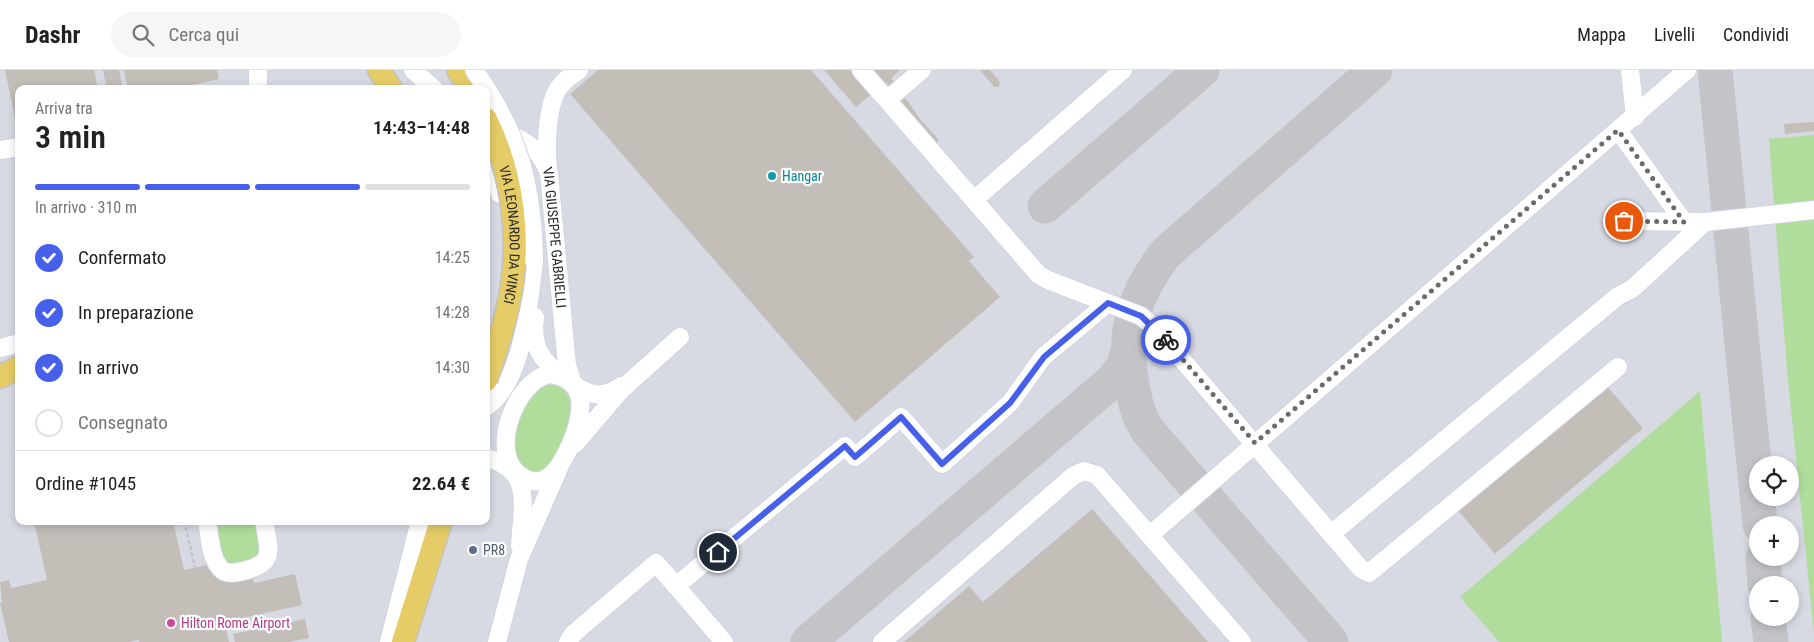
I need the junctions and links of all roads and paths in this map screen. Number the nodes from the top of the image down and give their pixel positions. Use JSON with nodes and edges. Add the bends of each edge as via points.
{"nodes":[{"id":1,"x":110,"y":70,"type":"edge"},
{"id":2,"x":258,"y":70,"type":"edge"},
{"id":3,"x":379,"y":70,"type":"edge"},
{"id":4,"x":408,"y":70,"type":"edge"},
{"id":5,"x":413,"y":70,"type":"edge"},
{"id":6,"x":458,"y":70,"type":"edge"},
{"id":7,"x":474,"y":70,"type":"edge"},
{"id":8,"x":579,"y":70,"type":"edge"},
{"id":9,"x":861,"y":70,"type":"edge"},
{"id":10,"x":922,"y":70,"type":"edge"},
{"id":11,"x":1123,"y":70,"type":"edge"},
{"id":12,"x":1630,"y":70,"type":"edge"},
{"id":13,"x":1687,"y":70,"type":"edge"},
{"id":14,"x":113,"y":85,"type":"edge"},
{"id":15,"x":258,"y":85,"type":"edge"},
{"id":16,"x":388,"y":85,"type":"edge"},
{"id":17,"x":417,"y":85,"type":"edge"},
{"id":18,"x":422,"y":85,"type":"edge"},
{"id":19,"x":430,"y":85,"type":"edge"},
{"id":20,"x":467,"y":85,"type":"edge"},
{"id":21,"x":484,"y":85,"type":"edge"},
{"id":22,"x":490,"y":95,"type":"edge"},
{"id":23,"x":887,"y":100,"type":"junction"},
{"id":24,"x":1635,"y":117,"type":"junction"},
{"id":25,"x":490,"y":129,"type":"edge"},
{"id":26,"x":490,"y":130,"type":"edge"},
{"id":27,"x":1618,"y":130,"type":"junction"},
{"id":28,"x":15,"y":148,"type":"edge"},
{"id":29,"x":0,"y":150,"type":"edge"},
{"id":30,"x":490,"y":162,"type":"edge"},
{"id":31,"x":549,"y":174,"type":"junction"},
{"id":32,"x":974,"y":200,"type":"junction"},
{"id":33,"x":1814,"y":210,"type":"edge"},
{"id":34,"x":1624,"y":221,"type":"dead end"},
{"id":35,"x":1684,"y":222,"type":"junction"},
{"id":36,"x":1705,"y":222,"type":"junction"},
{"id":37,"x":1108,"y":303,"type":"junction"},
{"id":38,"x":531,"y":318,"type":"junction"},
{"id":39,"x":490,"y":335,"type":"edge"},
{"id":40,"x":680,"y":337,"type":"dead end"},
{"id":41,"x":0,"y":340,"type":"edge"},
{"id":42,"x":15,"y":341,"type":"edge"},
{"id":43,"x":15,"y":342,"type":"edge"},
{"id":44,"x":0,"y":348,"type":"edge"},
{"id":45,"x":647,"y":366,"type":"junction"},
{"id":46,"x":490,"y":367,"type":"edge"},
{"id":47,"x":1618,"y":367,"type":"dead end"},
{"id":48,"x":15,"y":369,"type":"edge"},
{"id":49,"x":0,"y":377,"type":"edge"},
{"id":50,"x":569,"y":381,"type":"junction"},
{"id":51,"x":490,"y":403,"type":"edge"},
{"id":52,"x":1255,"y":443,"type":"junction"},
{"id":53,"x":490,"y":460,"type":"edge"},
{"id":54,"x":564,"y":460,"type":"junction"},
{"id":55,"x":514,"y":471,"type":"junction"},
{"id":56,"x":185,"y":525,"type":"edge"},
{"id":57,"x":208,"y":525,"type":"edge"},
{"id":58,"x":265,"y":525,"type":"edge"},
{"id":59,"x":419,"y":525,"type":"edge"},
{"id":60,"x":440,"y":525,"type":"edge"},
{"id":61,"x":1331,"y":534,"type":"junction"},
{"id":62,"x":1150,"y":535,"type":"junction"},
{"id":63,"x":519,"y":559,"type":"junction"},
{"id":64,"x":195,"y":568,"type":"dead end"},
{"id":65,"x":676,"y":586,"type":"junction"},
{"id":66,"x":389,"y":642,"type":"edge"},
{"id":67,"x":403,"y":642,"type":"edge"},
{"id":68,"x":497,"y":642,"type":"edge"},
{"id":69,"x":568,"y":642,"type":"edge"},
{"id":70,"x":724,"y":642,"type":"edge"},
{"id":71,"x":882,"y":642,"type":"edge"},
{"id":72,"x":1242,"y":642,"type":"edge"}],
"edges":[{"from":1,"to":14,"type":"path"},
{"from":2,"to":15,"type":"street"},
{"from":3,"to":16,"type":"main road"},
{"from":4,"to":17,"type":"street"},
{"from":4,"to":18,"type":"street"},
{"from":5,"to":19,"type":"street"},
{"from":6,"to":20,"type":"main road"},
{"from":7,"to":21,"type":"street","bridge":true},
{"from":8,"to":31,"type":"street","via":[[560,85],[556,93],[548,135]]},
{"from":9,"to":23,"type":"street"},
{"from":10,"to":23,"type":"street"},
{"from":11,"to":32,"type":"street"},
{"from":12,"to":24,"type":"street"},
{"from":13,"to":24,"type":"street"},
{"from":22,"to":38,"type":"street","bridge":true,"via":[[504,116],[522,164],[530,207],[539,288]]},
{"from":23,"to":32,"type":"street"},
{"from":24,"to":27,"type":"street"},
{"from":25,"to":31,"type":"street","name":"VIA GIUSEPPE GABRIELLI","via":[[515,137],[533,148],[540,154]]},
{"from":26,"to":46,"type":"main road","name":"VIA LEONARDO DA VINCI","bridge":true,"via":[[507,176],[514,247],[509,306]]},
{"from":27,"to":35,"type":"street"},
{"from":27,"to":52,"type":"street"},
{"from":28,"to":29,"type":"street"},
{"from":30,"to":39,"type":"street","via":[[502,204],[505,249],[501,295]]},
{"from":31,"to":50,"type":"street","name":"VIA GIUSEPPE GABRIELLI"},
{"from":32,"to":37,"type":"street","via":[[1038,274]]},
{"from":33,"to":36,"type":"street"},
{"from":34,"to":35,"type":"street"},
{"from":35,"to":36,"type":"street"},
{"from":36,"to":61,"type":"street","via":[[1632,289],[1618,296]]},
{"from":37,"to":52,"type":"street","via":[[1141,316],[1155,328]]},
{"from":37,"to":65,"type":"street","via":[[1044,357],[1010,403],[942,464],[901,417],[855,457],[845,446]]},
{"from":38,"to":50,"type":"street","via":[[538,352],[545,362]]},
{"from":38,"to":51,"type":"street","via":[[507,381]]},
{"from":40,"to":45,"type":"street"},
{"from":41,"to":42,"type":"street"},
{"from":43,"to":44,"type":"street"},
{"from":45,"to":50,"type":"street","via":[[603,396],[587,394]]},
{"from":45,"to":54,"type":"street","via":[[622,389]]},
{"from":47,"to":61,"type":"street","via":[[1375,570],[1369,573],[1361,569]]},
{"from":48,"to":49,"type":"main road"},
{"from":50,"to":54,"type":"street","via":[[581,399],[581,410]]},
{"from":50,"to":55,"type":"street","via":[[550,374],[536,379],[516,403],[507,429],[506,445]]},
{"from":52,"to":61,"type":"street"},
{"from":52,"to":62,"type":"street"},
{"from":53,"to":55,"type":"street"},
{"from":54,"to":55,"type":"street","via":[[548,478],[536,481]]},
{"from":54,"to":63,"type":"street"},
{"from":55,"to":63,"type":"street","via":[[520,483],[523,504]]},
{"from":56,"to":64,"type":"path"},
{"from":57,"to":58,"type":"street","via":[[215,560],[222,570],[231,574],[258,568],[265,562],[269,550]]},
{"from":59,"to":66,"type":"street"},
{"from":60,"to":67,"type":"main road"},
{"from":62,"to":71,"type":"street","via":[[1097,474],[1084,471],[1073,476]]},
{"from":62,"to":72,"type":"street"},
{"from":63,"to":68,"type":"street"},
{"from":65,"to":69,"type":"street","via":[[656,562],[573,634]]},
{"from":65,"to":70,"type":"street"}]}
